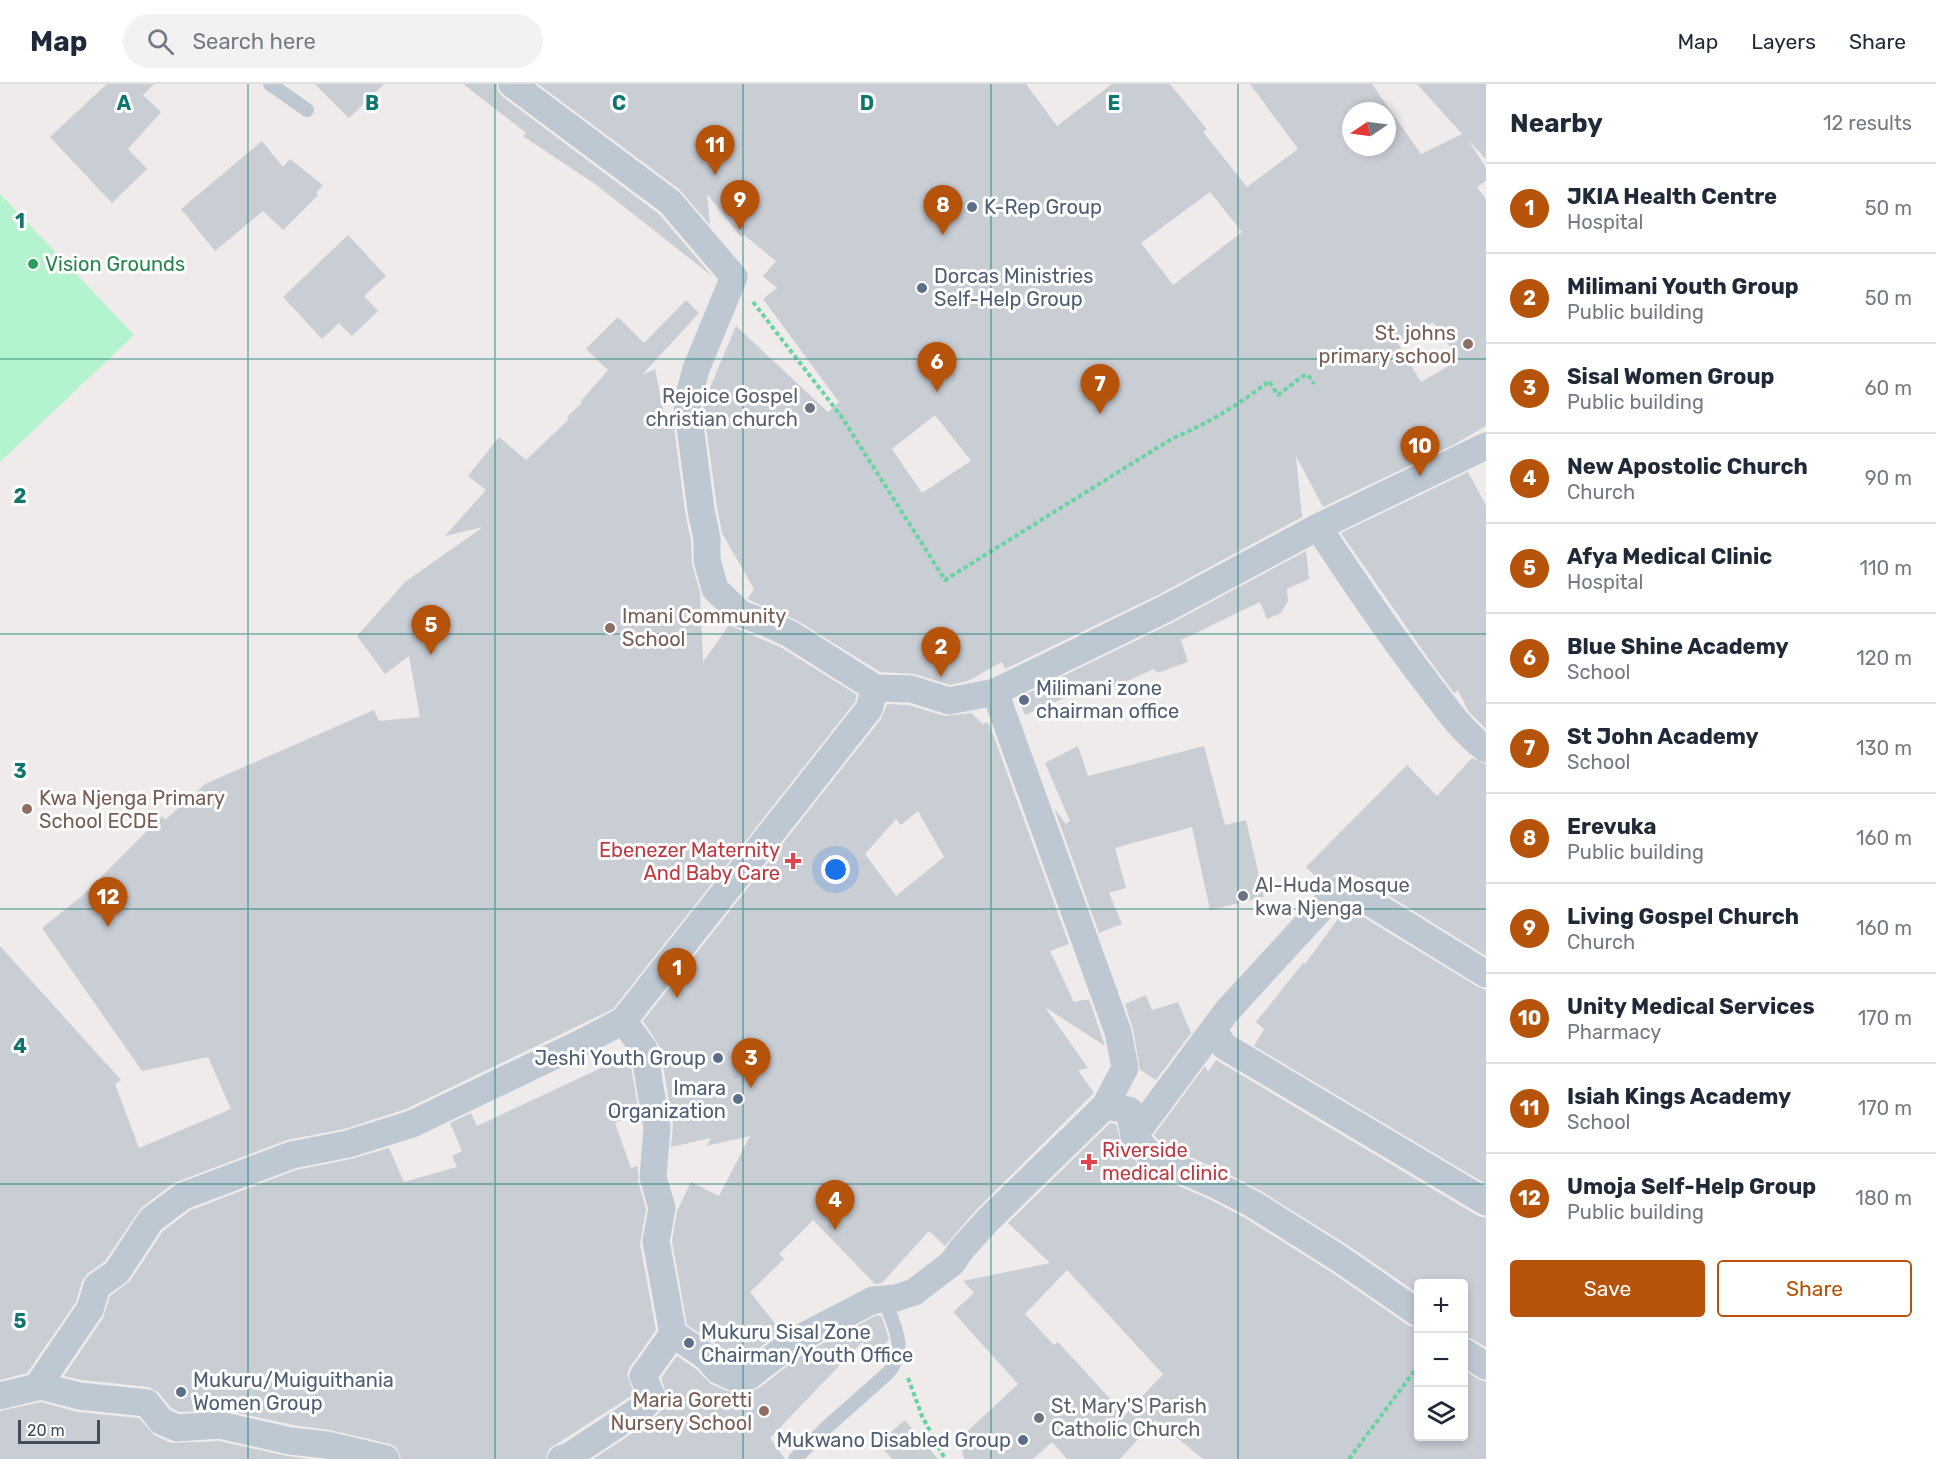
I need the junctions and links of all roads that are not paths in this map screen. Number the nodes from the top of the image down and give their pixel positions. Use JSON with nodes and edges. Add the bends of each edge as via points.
{"nodes":[{"id":1,"x":270,"y":84,"type":"edge"},
{"id":2,"x":512,"y":84,"type":"edge"},
{"id":3,"x":307,"y":110,"type":"dead end"},
{"id":4,"x":1486,"y":446,"type":"edge"},
{"id":5,"x":1318,"y":528,"type":"junction"},
{"id":6,"x":875,"y":688,"type":"junction"},
{"id":7,"x":995,"y":692,"type":"junction"},
{"id":8,"x":1486,"y":749,"type":"edge"},
{"id":9,"x":1486,"y":974,"type":"edge"},
{"id":10,"x":623,"y":1020,"type":"junction"},
{"id":11,"x":1214,"y":1029,"type":"junction"},
{"id":12,"x":1105,"y":1106,"type":"junction"},
{"id":13,"x":1134,"y":1136,"type":"junction"},
{"id":14,"x":1486,"y":1202,"type":"edge"},
{"id":15,"x":884,"y":1299,"type":"junction"},
{"id":16,"x":1414,"y":1310,"type":"edge"},
{"id":17,"x":673,"y":1334,"type":"junction"},
{"id":18,"x":1468,"y":1355,"type":"edge"},
{"id":19,"x":1486,"y":1366,"type":"edge"},
{"id":20,"x":37,"y":1387,"type":"junction"},
{"id":21,"x":0,"y":1396,"type":"edge"},
{"id":22,"x":386,"y":1459,"type":"edge"},
{"id":23,"x":561,"y":1459,"type":"edge"},
{"id":24,"x":795,"y":1459,"type":"edge"}],
"edges":[{"from":1,"to":3,"type":"lane"},
{"from":2,"to":6,"type":"street","via":[[670,202],[734,277],[696,369],[687,403],[707,560],[715,589],[741,614],[790,634]]},
{"from":4,"to":5,"type":"street"},
{"from":5,"to":7,"type":"street"},
{"from":5,"to":8,"type":"street","via":[[1393,639],[1454,718]]},
{"from":6,"to":7,"type":"street","via":[[910,689],[949,701]]},
{"from":6,"to":10,"type":"street","via":[[862,718]]},
{"from":7,"to":12,"type":"street","via":[[1118,1032],[1125,1068]]},
{"from":9,"to":11,"type":"street","via":[[1345,889],[1338,890]]},
{"from":10,"to":17,"type":"street","via":[[644,1049],[657,1128],[653,1177],[662,1208],[656,1241]]},
{"from":10,"to":20,"type":"street","via":[[412,1124],[348,1144],[292,1155],[183,1196],[151,1220],[117,1272],[97,1286],[90,1309]]},
{"from":11,"to":13,"type":"street"},
{"from":11,"to":14,"type":"street","via":[[1224,1046]]},
{"from":12,"to":13,"type":"street","via":[[1129,1110]]},
{"from":12,"to":15,"type":"street","via":[[987,1221],[940,1273],[904,1296]]},
{"from":13,"to":16,"type":"street","via":[[1152,1157],[1253,1204]]},
{"from":15,"to":17,"type":"street","via":[[873,1300],[794,1341],[748,1376],[733,1377],[718,1370],[707,1357]]},
{"from":15,"to":24,"type":"lane","via":[[896,1328],[897,1362]]},
{"from":17,"to":23,"type":"street","via":[[643,1376],[651,1397],[641,1409]]},
{"from":18,"to":19,"type":"street"},
{"from":20,"to":21,"type":"street"},
{"from":20,"to":22,"type":"street","via":[[147,1403],[161,1421],[177,1428],[220,1425]]}]}
